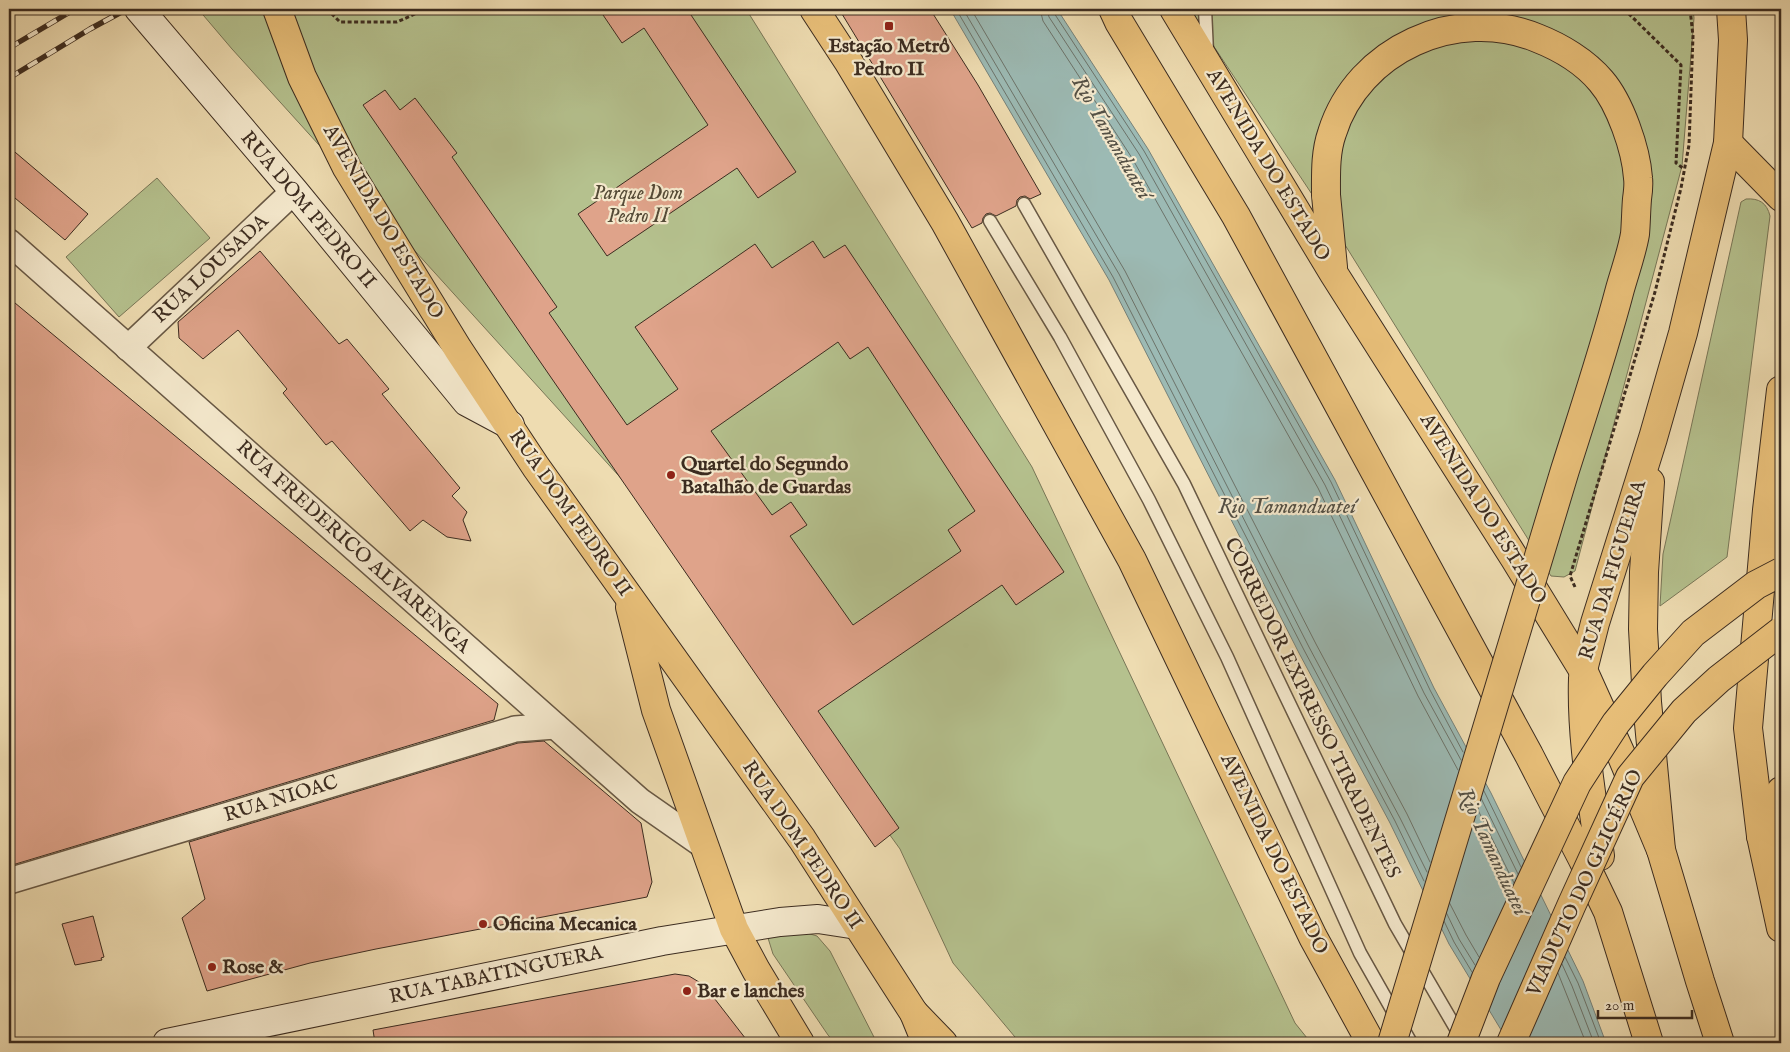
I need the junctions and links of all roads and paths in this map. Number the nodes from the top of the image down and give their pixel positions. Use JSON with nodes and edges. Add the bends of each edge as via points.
{"nodes":[{"id":1,"x":139,"y":9,"type":"edge"},
{"id":2,"x":277,"y":9,"type":"edge"},
{"id":3,"x":327,"y":9,"type":"edge"},
{"id":4,"x":426,"y":9,"type":"edge"},
{"id":5,"x":814,"y":9,"type":"edge"},
{"id":6,"x":1113,"y":9,"type":"edge"},
{"id":7,"x":1174,"y":9,"type":"edge"},
{"id":8,"x":1205,"y":9,"type":"edge"},
{"id":9,"x":1624,"y":9,"type":"edge"},
{"id":10,"x":1731,"y":9,"type":"edge"},
{"id":11,"x":1208,"y":65,"type":"junction"},
{"id":12,"x":1728,"y":143,"type":"junction"},
{"id":13,"x":1684,"y":169,"type":"dead end"},
{"id":14,"x":294,"y":191,"type":"junction"},
{"id":15,"x":1781,"y":197,"type":"edge"},
{"id":16,"x":1024,"y":204,"type":"dead end"},
{"id":17,"x":990,"y":221,"type":"dead end"},
{"id":18,"x":9,"y":242,"type":"edge"},
{"id":19,"x":1334,"y":274,"type":"junction"},
{"id":20,"x":128,"y":348,"type":"junction"},
{"id":21,"x":1781,"y":390,"type":"edge"},
{"id":22,"x":510,"y":425,"type":"junction"},
{"id":23,"x":1653,"y":438,"type":"junction"},
{"id":24,"x":1781,"y":572,"type":"edge"},
{"id":25,"x":627,"y":593,"type":"junction"},
{"id":26,"x":1781,"y":631,"type":"edge"},
{"id":27,"x":1583,"y":670,"type":"junction"},
{"id":28,"x":555,"y":726,"type":"junction"},
{"id":29,"x":1781,"y":791,"type":"edge"},
{"id":30,"x":1761,"y":836,"type":"junction"},
{"id":31,"x":703,"y":845,"type":"junction"},
{"id":32,"x":1661,"y":850,"type":"junction"},
{"id":33,"x":9,"y":881,"type":"edge"},
{"id":34,"x":1608,"y":912,"type":"junction"},
{"id":35,"x":857,"y":925,"type":"junction"},
{"id":36,"x":1781,"y":928,"type":"edge"},
{"id":37,"x":734,"y":930,"type":"junction"},
{"id":38,"x":914,"y":1013,"type":"junction"},
{"id":39,"x":799,"y":1042,"type":"edge"},
{"id":40,"x":167,"y":1043,"type":"edge"},
{"id":41,"x":926,"y":1043,"type":"edge"},
{"id":42,"x":943,"y":1043,"type":"edge"},
{"id":43,"x":1371,"y":1043,"type":"edge"},
{"id":44,"x":1392,"y":1043,"type":"edge"},
{"id":45,"x":1411,"y":1043,"type":"edge"},
{"id":46,"x":1462,"y":1043,"type":"edge"},
{"id":47,"x":1511,"y":1043,"type":"edge"},
{"id":48,"x":1649,"y":1043,"type":"edge"},
{"id":49,"x":1720,"y":1043,"type":"edge"}],
"edges":[{"from":1,"to":14,"type":"main road","name":"RUA DOM PEDRO II"},
{"from":2,"to":22,"type":"main road","name":"AVENIDA DO ESTADO","via":[[302,78],[347,168],[458,349]]},
{"from":3,"to":4,"type":"path","via":[[340,22],[397,22]]},
{"from":5,"to":43,"type":"main road","name":"AVENIDA DO ESTADO","via":[[945,222],[1132,560],[1313,937]]},
{"from":6,"to":34,"type":"main road","via":[[1240,225],[1529,755]]},
{"from":7,"to":11,"type":"main road","name":"AVENIDA DO ESTADO"},
{"from":8,"to":11,"type":"lane"},
{"from":9,"to":13,"type":"path","via":[[1681,65],[1676,162]]},
{"from":10,"to":12,"type":"main road","name":"RUA DA FIGUEIRA","via":[[1733,40]]},
{"from":11,"to":19,"type":"main road","name":"AVENIDA DO ESTADO"},
{"from":12,"to":15,"type":"main road"},
{"from":12,"to":23,"type":"main road","name":"RUA DA FIGUEIRA"},
{"from":14,"to":20,"type":"street","name":"RUA LOUSADA"},
{"from":14,"to":22,"type":"main road","name":"RUA DOM PEDRO II","via":[[467,402]]},
{"from":16,"to":46,"type":"lane","name":"CORREDOR EXPRESSO TIRADENTES","via":[[1184,484],[1395,924]]},
{"from":17,"to":45,"type":"lane","via":[[1060,337],[1149,500],[1227,657],[1360,953]]},
{"from":18,"to":20,"type":"street","name":"RUA FREDERICO ALVARENGA"},
{"from":19,"to":27,"type":"main road","name":"AVENIDA DO ESTADO"},
{"from":19,"to":44,"type":"main road","bridge":true,"via":[[1326,196],[1330,136],[1355,88],[1376,66],[1404,46],[1430,34],[1462,27],[1502,28],[1534,36],[1581,62],[1601,81],[1614,100],[1632,142],[1639,179],[1634,235],[1612,318]]},
{"from":20,"to":28,"type":"street","name":"RUA FREDERICO ALVARENGA"},
{"from":21,"to":30,"type":"main road","via":[[1748,728]]},
{"from":22,"to":25,"type":"main road","name":"RUA DOM PEDRO II","via":[[536,467]]},
{"from":23,"to":27,"type":"main road","name":"RUA DA FIGUEIRA"},
{"from":23,"to":32,"type":"main road","name":"RUA DA FIGUEIRA","via":[[1644,572],[1644,630],[1647,702]]},
{"from":24,"to":46,"type":"main road","bridge":true,"via":[[1756,585],[1693,632],[1616,722],[1577,783],[1486,978]]},
{"from":25,"to":31,"type":"main road","via":[[656,710]]},
{"from":25,"to":35,"type":"main road","name":"RUA DOM PEDRO II","via":[[802,839]]},
{"from":26,"to":47,"type":"main road","name":"VIADUTO DO GLICÉRIO","bridge":true,"via":[[1719,679],[1684,712],[1630,777]]},
{"from":27,"to":32,"type":"main road","name":"AVENIDA DO ESTADO"},
{"from":27,"to":34,"type":"main road","name":"RUA DA FIGUEIRA","via":[[1584,745]]},
{"from":28,"to":31,"type":"street","name":"RUA FREDERICO ALVARENGA","via":[[640,801]]},
{"from":28,"to":33,"type":"street","name":"RUA NIOAC","via":[[515,729]]},
{"from":29,"to":30,"type":"main road"},
{"from":30,"to":36,"type":"main road"},
{"from":31,"to":37,"type":"main road"},
{"from":32,"to":49,"type":"main road","name":"AVENIDA DO ESTADO"},
{"from":34,"to":48,"type":"main road"},
{"from":35,"to":37,"type":"main road","name":"RUA TABATINGUERA","via":[[818,919]]},
{"from":35,"to":38,"type":"main road","name":"RUA DOM PEDRO II"},
{"from":37,"to":39,"type":"main road"},
{"from":37,"to":40,"type":"main road","name":"RUA TABATINGUERA","via":[[662,941]]},
{"from":38,"to":41,"type":"main road"},
{"from":38,"to":42,"type":"main road"}]}
